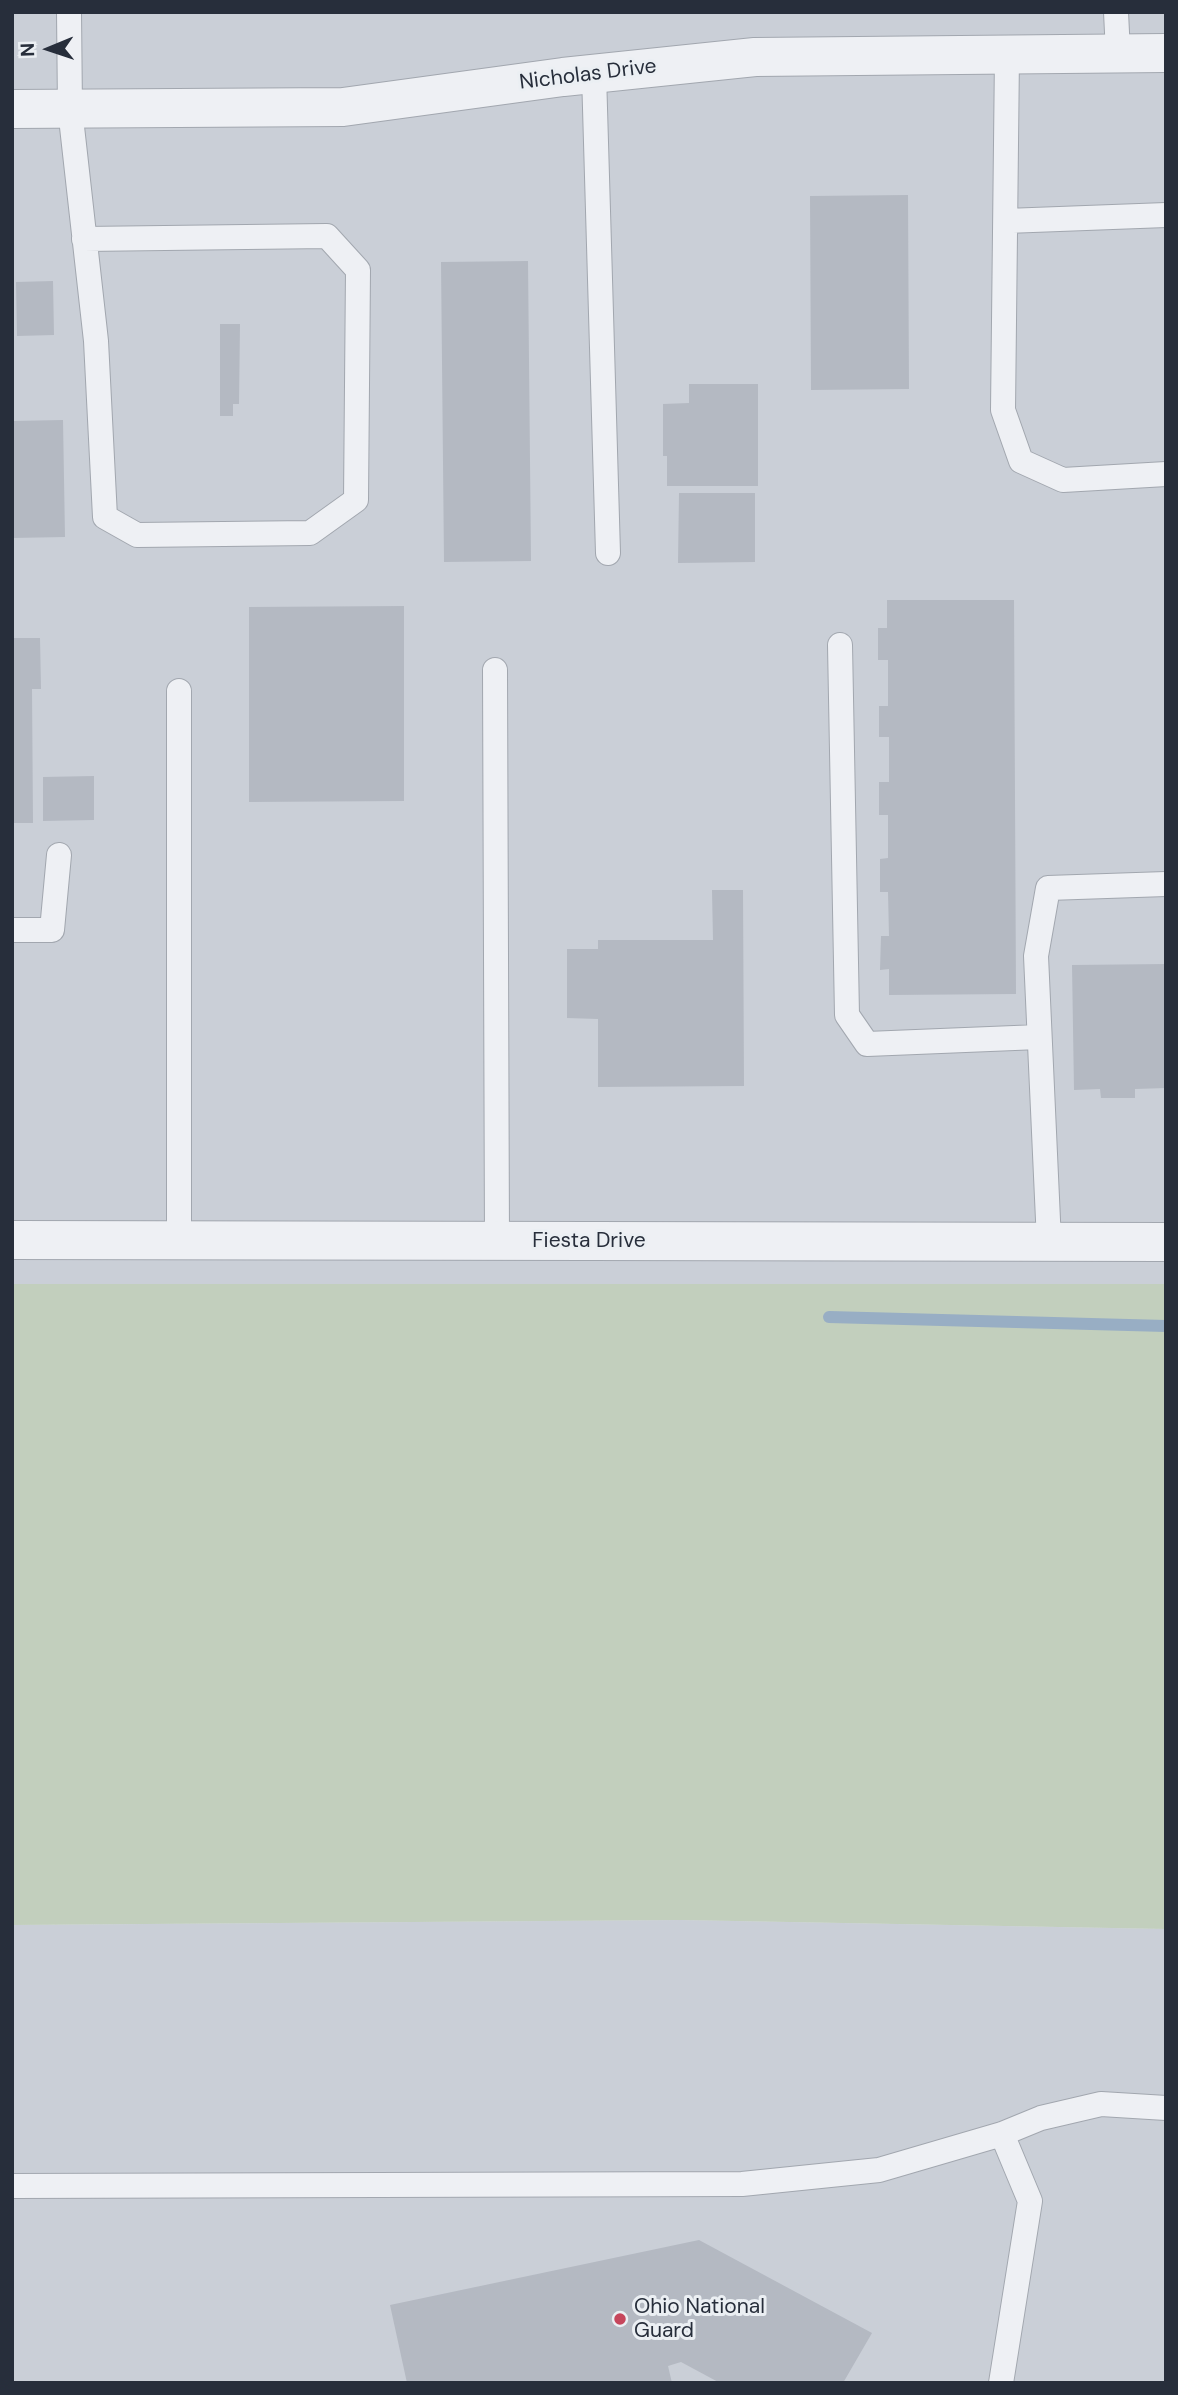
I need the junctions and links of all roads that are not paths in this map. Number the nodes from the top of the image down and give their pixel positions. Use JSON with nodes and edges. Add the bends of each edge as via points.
{"nodes":[{"id":1,"x":69,"y":12,"type":"edge"},
{"id":2,"x":1116,"y":12,"type":"edge"},
{"id":3,"x":1166,"y":53,"type":"edge"},
{"id":4,"x":1118,"y":54,"type":"junction"},
{"id":5,"x":1007,"y":55,"type":"junction"},
{"id":6,"x":594,"y":74,"type":"junction"},
{"id":7,"x":12,"y":109,"type":"edge"},
{"id":8,"x":70,"y":109,"type":"junction"},
{"id":9,"x":1166,"y":215,"type":"edge"},
{"id":10,"x":1006,"y":221,"type":"junction"},
{"id":11,"x":84,"y":239,"type":"junction"},
{"id":12,"x":1166,"y":474,"type":"edge"},
{"id":13,"x":608,"y":553,"type":"dead end"},
{"id":14,"x":840,"y":645,"type":"dead end"},
{"id":15,"x":495,"y":670,"type":"dead end"},
{"id":16,"x":179,"y":691,"type":"dead end"},
{"id":17,"x":59,"y":855,"type":"dead end"},
{"id":18,"x":1166,"y":884,"type":"edge"},
{"id":19,"x":12,"y":930,"type":"edge"},
{"id":20,"x":1039,"y":1037,"type":"junction"},
{"id":21,"x":12,"y":1240,"type":"edge"},
{"id":22,"x":179,"y":1241,"type":"junction"},
{"id":23,"x":498,"y":1241,"type":"junction"},
{"id":24,"x":1049,"y":1242,"type":"junction"},
{"id":25,"x":1166,"y":1242,"type":"edge"},
{"id":26,"x":1166,"y":2108,"type":"edge"},
{"id":27,"x":1002,"y":2134,"type":"junction"},
{"id":28,"x":12,"y":2186,"type":"edge"},
{"id":29,"x":1001,"y":2383,"type":"edge"}],
"edges":[{"from":1,"to":8,"type":"lane"},
{"from":2,"to":4,"type":"lane"},
{"from":3,"to":4,"type":"street","name":"Nicholas Drive"},
{"from":4,"to":5,"type":"street","name":"Nicholas Drive"},
{"from":5,"to":6,"type":"street","name":"Nicholas Drive","via":[[755,57]]},
{"from":5,"to":10,"type":"lane"},
{"from":6,"to":8,"type":"street","name":"Nicholas Drive","via":[[343,107]]},
{"from":6,"to":13,"type":"lane"},
{"from":7,"to":8,"type":"street","name":"Nicholas Drive"},
{"from":8,"to":11,"type":"lane"},
{"from":9,"to":10,"type":"lane"},
{"from":10,"to":12,"type":"lane","via":[[1003,410],[1021,461],[1063,480]]},
{"from":11,"to":11,"type":"lane","via":[[96,341],[104,516],[137,536],[310,533],[356,500],[358,270],[327,236]]},
{"from":14,"to":20,"type":"lane","via":[[847,1015],[867,1044]]},
{"from":15,"to":23,"type":"lane"},
{"from":16,"to":22,"type":"lane"},
{"from":17,"to":19,"type":"lane","via":[[52,930]]},
{"from":18,"to":20,"type":"lane","via":[[1048,888],[1036,956]]},
{"from":20,"to":24,"type":"lane"},
{"from":21,"to":22,"type":"street","name":"Fiesta Drive"},
{"from":22,"to":23,"type":"street","name":"Fiesta Drive"},
{"from":23,"to":24,"type":"street","name":"Fiesta Drive"},
{"from":24,"to":25,"type":"street","name":"Fiesta Drive"},
{"from":26,"to":27,"type":"lane","via":[[1101,2104]]},
{"from":27,"to":28,"type":"lane","via":[[879,2170],[742,2184]]},
{"from":27,"to":29,"type":"lane","via":[[1030,2201]]}]}
